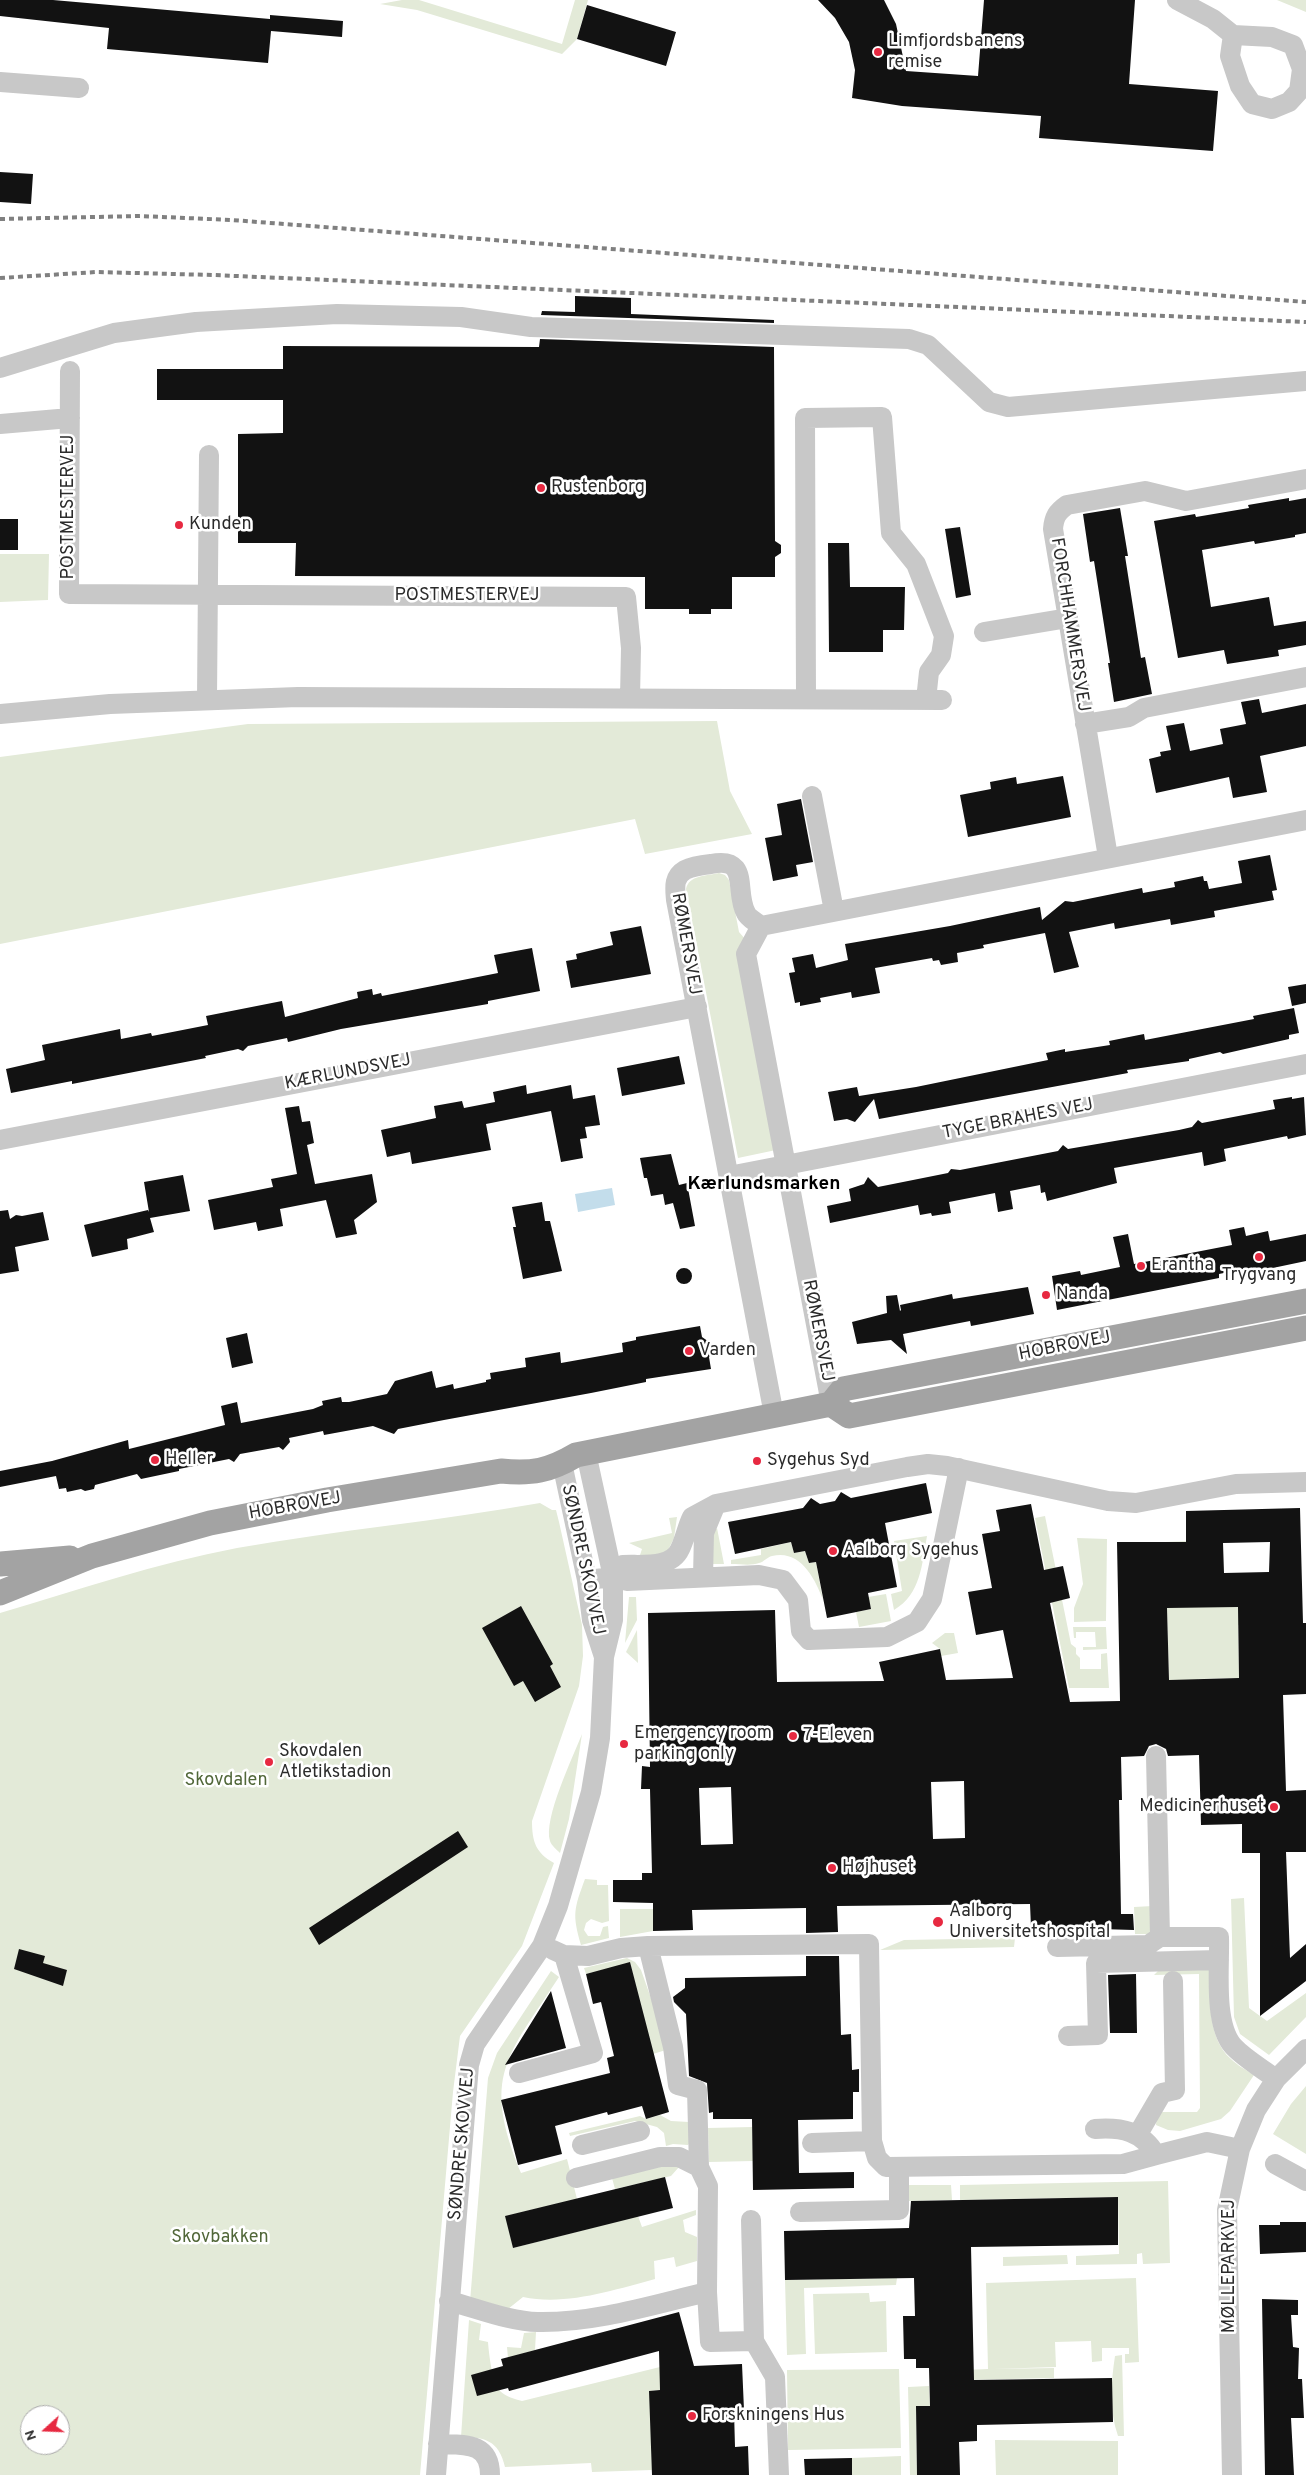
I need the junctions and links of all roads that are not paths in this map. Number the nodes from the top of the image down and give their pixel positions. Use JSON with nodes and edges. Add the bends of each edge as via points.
{"nodes":[{"id":1,"x":1177,"y":0,"type":"edge"},
{"id":2,"x":1233,"y":35,"type":"junction"},
{"id":3,"x":1299,"y":45,"type":"edge"},
{"id":4,"x":0,"y":82,"type":"edge"},
{"id":5,"x":79,"y":88,"type":"dead end"},
{"id":6,"x":0,"y":368,"type":"edge"},
{"id":7,"x":70,"y":372,"type":"dead end"},
{"id":8,"x":1306,"y":381,"type":"edge"},
{"id":9,"x":70,"y":418,"type":"junction"},
{"id":10,"x":0,"y":424,"type":"edge"},
{"id":11,"x":209,"y":454,"type":"dead end"},
{"id":12,"x":1306,"y":479,"type":"edge"},
{"id":13,"x":208,"y":594,"type":"junction"},
{"id":14,"x":1068,"y":618,"type":"junction"},
{"id":15,"x":984,"y":632,"type":"dead end"},
{"id":16,"x":1306,"y":677,"type":"edge"},
{"id":17,"x":630,"y":698,"type":"junction"},
{"id":18,"x":806,"y":698,"type":"junction"},
{"id":19,"x":207,"y":699,"type":"junction"},
{"id":20,"x":0,"y":714,"type":"edge"},
{"id":21,"x":1085,"y":724,"type":"junction"},
{"id":22,"x":812,"y":796,"type":"dead end"},
{"id":23,"x":1306,"y":820,"type":"edge"},
{"id":24,"x":1108,"y":858,"type":"junction"},
{"id":25,"x":834,"y":911,"type":"junction"},
{"id":26,"x":761,"y":926,"type":"junction"},
{"id":27,"x":697,"y":1006,"type":"junction"},
{"id":28,"x":1306,"y":1064,"type":"edge"},
{"id":29,"x":0,"y":1140,"type":"edge"},
{"id":30,"x":786,"y":1165,"type":"junction"},
{"id":31,"x":729,"y":1176,"type":"junction"},
{"id":32,"x":1306,"y":1301,"type":"edge"},
{"id":33,"x":1306,"y":1328,"type":"edge"},
{"id":34,"x":831,"y":1404,"type":"junction"},
{"id":35,"x":774,"y":1416,"type":"junction"},
{"id":36,"x":575,"y":1457,"type":"junction"},
{"id":37,"x":959,"y":1468,"type":"junction"},
{"id":38,"x":1306,"y":1482,"type":"edge"},
{"id":39,"x":716,"y":1504,"type":"junction"},
{"id":40,"x":92,"y":1556,"type":"junction"},
{"id":41,"x":1,"y":1564,"type":"edge"},
{"id":42,"x":613,"y":1577,"type":"junction"},
{"id":43,"x":703,"y":1577,"type":"junction"},
{"id":44,"x":587,"y":1580,"type":"junction"},
{"id":45,"x":0,"y":1593,"type":"edge"},
{"id":46,"x":604,"y":1658,"type":"junction"},
{"id":47,"x":1156,"y":1756,"type":"dead end"},
{"id":48,"x":1160,"y":1937,"type":"junction"},
{"id":49,"x":542,"y":1946,"type":"junction"},
{"id":50,"x":648,"y":1946,"type":"junction"},
{"id":51,"x":1057,"y":1947,"type":"dead end"},
{"id":52,"x":564,"y":1955,"type":"junction"},
{"id":53,"x":1219,"y":1960,"type":"junction"},
{"id":54,"x":1173,"y":1981,"type":"dead end"},
{"id":55,"x":1068,"y":2036,"type":"dead end"},
{"id":56,"x":1306,"y":2049,"type":"edge"},
{"id":57,"x":519,"y":2073,"type":"dead end"},
{"id":58,"x":1276,"y":2080,"type":"junction"},
{"id":59,"x":1095,"y":2129,"type":"dead end"},
{"id":60,"x":640,"y":2131,"type":"dead end"},
{"id":61,"x":1138,"y":2134,"type":"junction"},
{"id":62,"x":872,"y":2141,"type":"junction"},
{"id":63,"x":812,"y":2143,"type":"dead end"},
{"id":64,"x":1240,"y":2149,"type":"junction"},
{"id":65,"x":1156,"y":2155,"type":"junction"},
{"id":66,"x":1275,"y":2164,"type":"dead end"},
{"id":67,"x":699,"y":2167,"type":"junction"},
{"id":68,"x":899,"y":2169,"type":"junction"},
{"id":69,"x":601,"y":2172,"type":"junction"},
{"id":70,"x":576,"y":2178,"type":"dead end"},
{"id":71,"x":1306,"y":2181,"type":"edge"},
{"id":72,"x":800,"y":2212,"type":"dead end"},
{"id":73,"x":751,"y":2220,"type":"dead end"},
{"id":74,"x":706,"y":2292,"type":"junction"},
{"id":75,"x":450,"y":2301,"type":"junction"},
{"id":76,"x":754,"y":2341,"type":"junction"},
{"id":77,"x":438,"y":2444,"type":"junction"},
{"id":78,"x":436,"y":2475,"type":"edge"},
{"id":79,"x":490,"y":2475,"type":"edge"},
{"id":80,"x":779,"y":2475,"type":"edge"},
{"id":81,"x":1232,"y":2475,"type":"edge"}],
"edges":[{"from":1,"to":2,"type":"street","via":[[1213,19]]},
{"from":2,"to":3,"type":"street","via":[[1272,37]]},
{"from":2,"to":3,"type":"street","via":[[1230,56],[1240,86],[1252,104],[1272,109],[1289,102],[1299,91],[1302,69]]},
{"from":4,"to":5,"type":"street"},
{"from":6,"to":8,"type":"street","via":[[114,333],[196,322],[337,314],[461,317],[531,327],[909,339],[928,345],[989,402],[1008,408]]},
{"from":7,"to":9,"type":"street","name":"POSTMESTERVEJ"},
{"from":9,"to":10,"type":"street"},
{"from":9,"to":13,"type":"street","name":"POSTMESTERVEJ","via":[[69,594]]},
{"from":11,"to":13,"type":"street"},
{"from":12,"to":14,"type":"street","name":"FORCHHAMMERSVEJ","via":[[1186,501],[1145,492],[1067,505],[1054,519],[1053,530]]},
{"from":13,"to":17,"type":"street","name":"POSTMESTERVEJ","via":[[626,597],[631,648]]},
{"from":13,"to":19,"type":"street"},
{"from":14,"to":15,"type":"street"},
{"from":14,"to":21,"type":"street","name":"FORCHHAMMERSVEJ"},
{"from":16,"to":21,"type":"street","name":"FORCHHAMMERSVEJ","via":[[1144,708],[1129,717]]},
{"from":17,"to":18,"type":"street"},
{"from":17,"to":19,"type":"street"},
{"from":18,"to":18,"type":"street","via":[[934,700],[929,672],[941,656],[944,636],[916,564],[891,532],[882,417],[805,418]]},
{"from":19,"to":20,"type":"street"},
{"from":21,"to":24,"type":"street","name":"FORCHHAMMERSVEJ"},
{"from":22,"to":25,"type":"street"},
{"from":23,"to":24,"type":"street"},
{"from":24,"to":25,"type":"street"},
{"from":25,"to":26,"type":"street"},
{"from":26,"to":27,"type":"street","name":"RØMERSVEJ","via":[[746,914],[737,870],[730,863],[689,868],[679,874],[674,885],[676,900]]},
{"from":26,"to":30,"type":"street","name":"RØMERSVEJ","via":[[746,954]]},
{"from":27,"to":29,"type":"street","name":"KÆRLUNDSVEJ"},
{"from":27,"to":31,"type":"street","name":"RØMERSVEJ"},
{"from":28,"to":30,"type":"street","name":"TYGE BRAHES VEJ"},
{"from":30,"to":31,"type":"street","name":"TYGE BRAHES VEJ"},
{"from":30,"to":34,"type":"street","name":"RØMERSVEJ"},
{"from":31,"to":35,"type":"street","name":"RØMERSVEJ"},
{"from":32,"to":34,"type":"main road","name":"HOBROVEJ","via":[[843,1389]]},
{"from":33,"to":34,"type":"main road","name":"HOBROVEJ","via":[[849,1416]]},
{"from":34,"to":35,"type":"main road","name":"HOBROVEJ"},
{"from":35,"to":36,"type":"main road","name":"HOBROVEJ"},
{"from":36,"to":40,"type":"main road","name":"HOBROVEJ","via":[[551,1451],[524,1458],[501,1471],[210,1523]]},
{"from":36,"to":42,"type":"street","name":"SØNDRE SKOVVEJ"},
{"from":36,"to":44,"type":"street","name":"SØNDRE SKOVVEJ"},
{"from":37,"to":38,"type":"street","via":[[1108,1501],[1136,1503],[1236,1484]]},
{"from":37,"to":39,"type":"street","via":[[928,1464],[907,1467]]},
{"from":37,"to":43,"type":"street","via":[[932,1599],[917,1622],[887,1637],[809,1640],[802,1631],[798,1600],[782,1580],[759,1575]]},
{"from":39,"to":42,"type":"street","via":[[692,1517],[674,1558],[666,1563],[623,1565]]},
{"from":39,"to":43,"type":"street","via":[[704,1533]]},
{"from":40,"to":41,"type":"main road","name":"HOBROVEJ"},
{"from":40,"to":45,"type":"main road","name":"HOBROVEJ"},
{"from":42,"to":43,"type":"street","via":[[627,1581]]},
{"from":42,"to":44,"type":"street"},
{"from":42,"to":46,"type":"street","name":"SØNDRE SKOVVEJ","via":[[613,1620]]},
{"from":44,"to":46,"type":"street","name":"SØNDRE SKOVVEJ","via":[[592,1620]]},
{"from":46,"to":49,"type":"street","name":"SØNDRE SKOVVEJ","via":[[600,1738],[591,1792],[574,1856]]},
{"from":47,"to":48,"type":"street"},
{"from":48,"to":51,"type":"street","via":[[1148,1946]]},
{"from":48,"to":53,"type":"street","via":[[1219,1937]]},
{"from":49,"to":52,"type":"street"},
{"from":49,"to":75,"type":"street","name":"SØNDRE SKOVVEJ","via":[[475,2044],[469,2065]]},
{"from":50,"to":52,"type":"street","via":[[588,1956]]},
{"from":50,"to":62,"type":"street","via":[[868,1944]]},
{"from":50,"to":67,"type":"street","via":[[674,2047],[678,2085],[697,2090]]},
{"from":52,"to":57,"type":"street","via":[[593,2053]]},
{"from":53,"to":55,"type":"street","via":[[1096,1963],[1098,2036]]},
{"from":53,"to":58,"type":"street","via":[[1221,2019],[1225,2034],[1234,2047]]},
{"from":54,"to":61,"type":"street","via":[[1175,2090],[1162,2093]]},
{"from":56,"to":58,"type":"street","name":"MØLLEPARKVEJ"},
{"from":58,"to":64,"type":"street","name":"MØLLEPARKVEJ","via":[[1256,2110]]},
{"from":59,"to":61,"type":"street","via":[[1122,2129]]},
{"from":60,"to":69,"type":"street","via":[[588,2144]]},
{"from":61,"to":65,"type":"street"},
{"from":62,"to":63,"type":"street"},
{"from":62,"to":68,"type":"street","via":[[877,2158],[886,2167]]},
{"from":64,"to":65,"type":"street","via":[[1207,2142]]},
{"from":64,"to":81,"type":"street","name":"MØLLEPARKVEJ","via":[[1227,2210]]},
{"from":65,"to":68,"type":"street","via":[[1123,2164]]},
{"from":66,"to":71,"type":"street"},
{"from":67,"to":69,"type":"street","via":[[679,2157],[660,2157]]},
{"from":67,"to":74,"type":"street","via":[[708,2186]]},
{"from":68,"to":72,"type":"street","via":[[899,2210]]},
{"from":69,"to":70,"type":"street"},
{"from":73,"to":76,"type":"street"},
{"from":74,"to":75,"type":"street","via":[[604,2316],[537,2322]]},
{"from":74,"to":76,"type":"street","via":[[710,2342]]},
{"from":75,"to":77,"type":"street","name":"SØNDRE SKOVVEJ"},
{"from":76,"to":80,"type":"street","via":[[775,2377]]},
{"from":77,"to":78,"type":"street","name":"SØNDRE SKOVVEJ"},
{"from":77,"to":79,"type":"street","via":[[472,2446],[480,2450],[488,2458]]}]}
